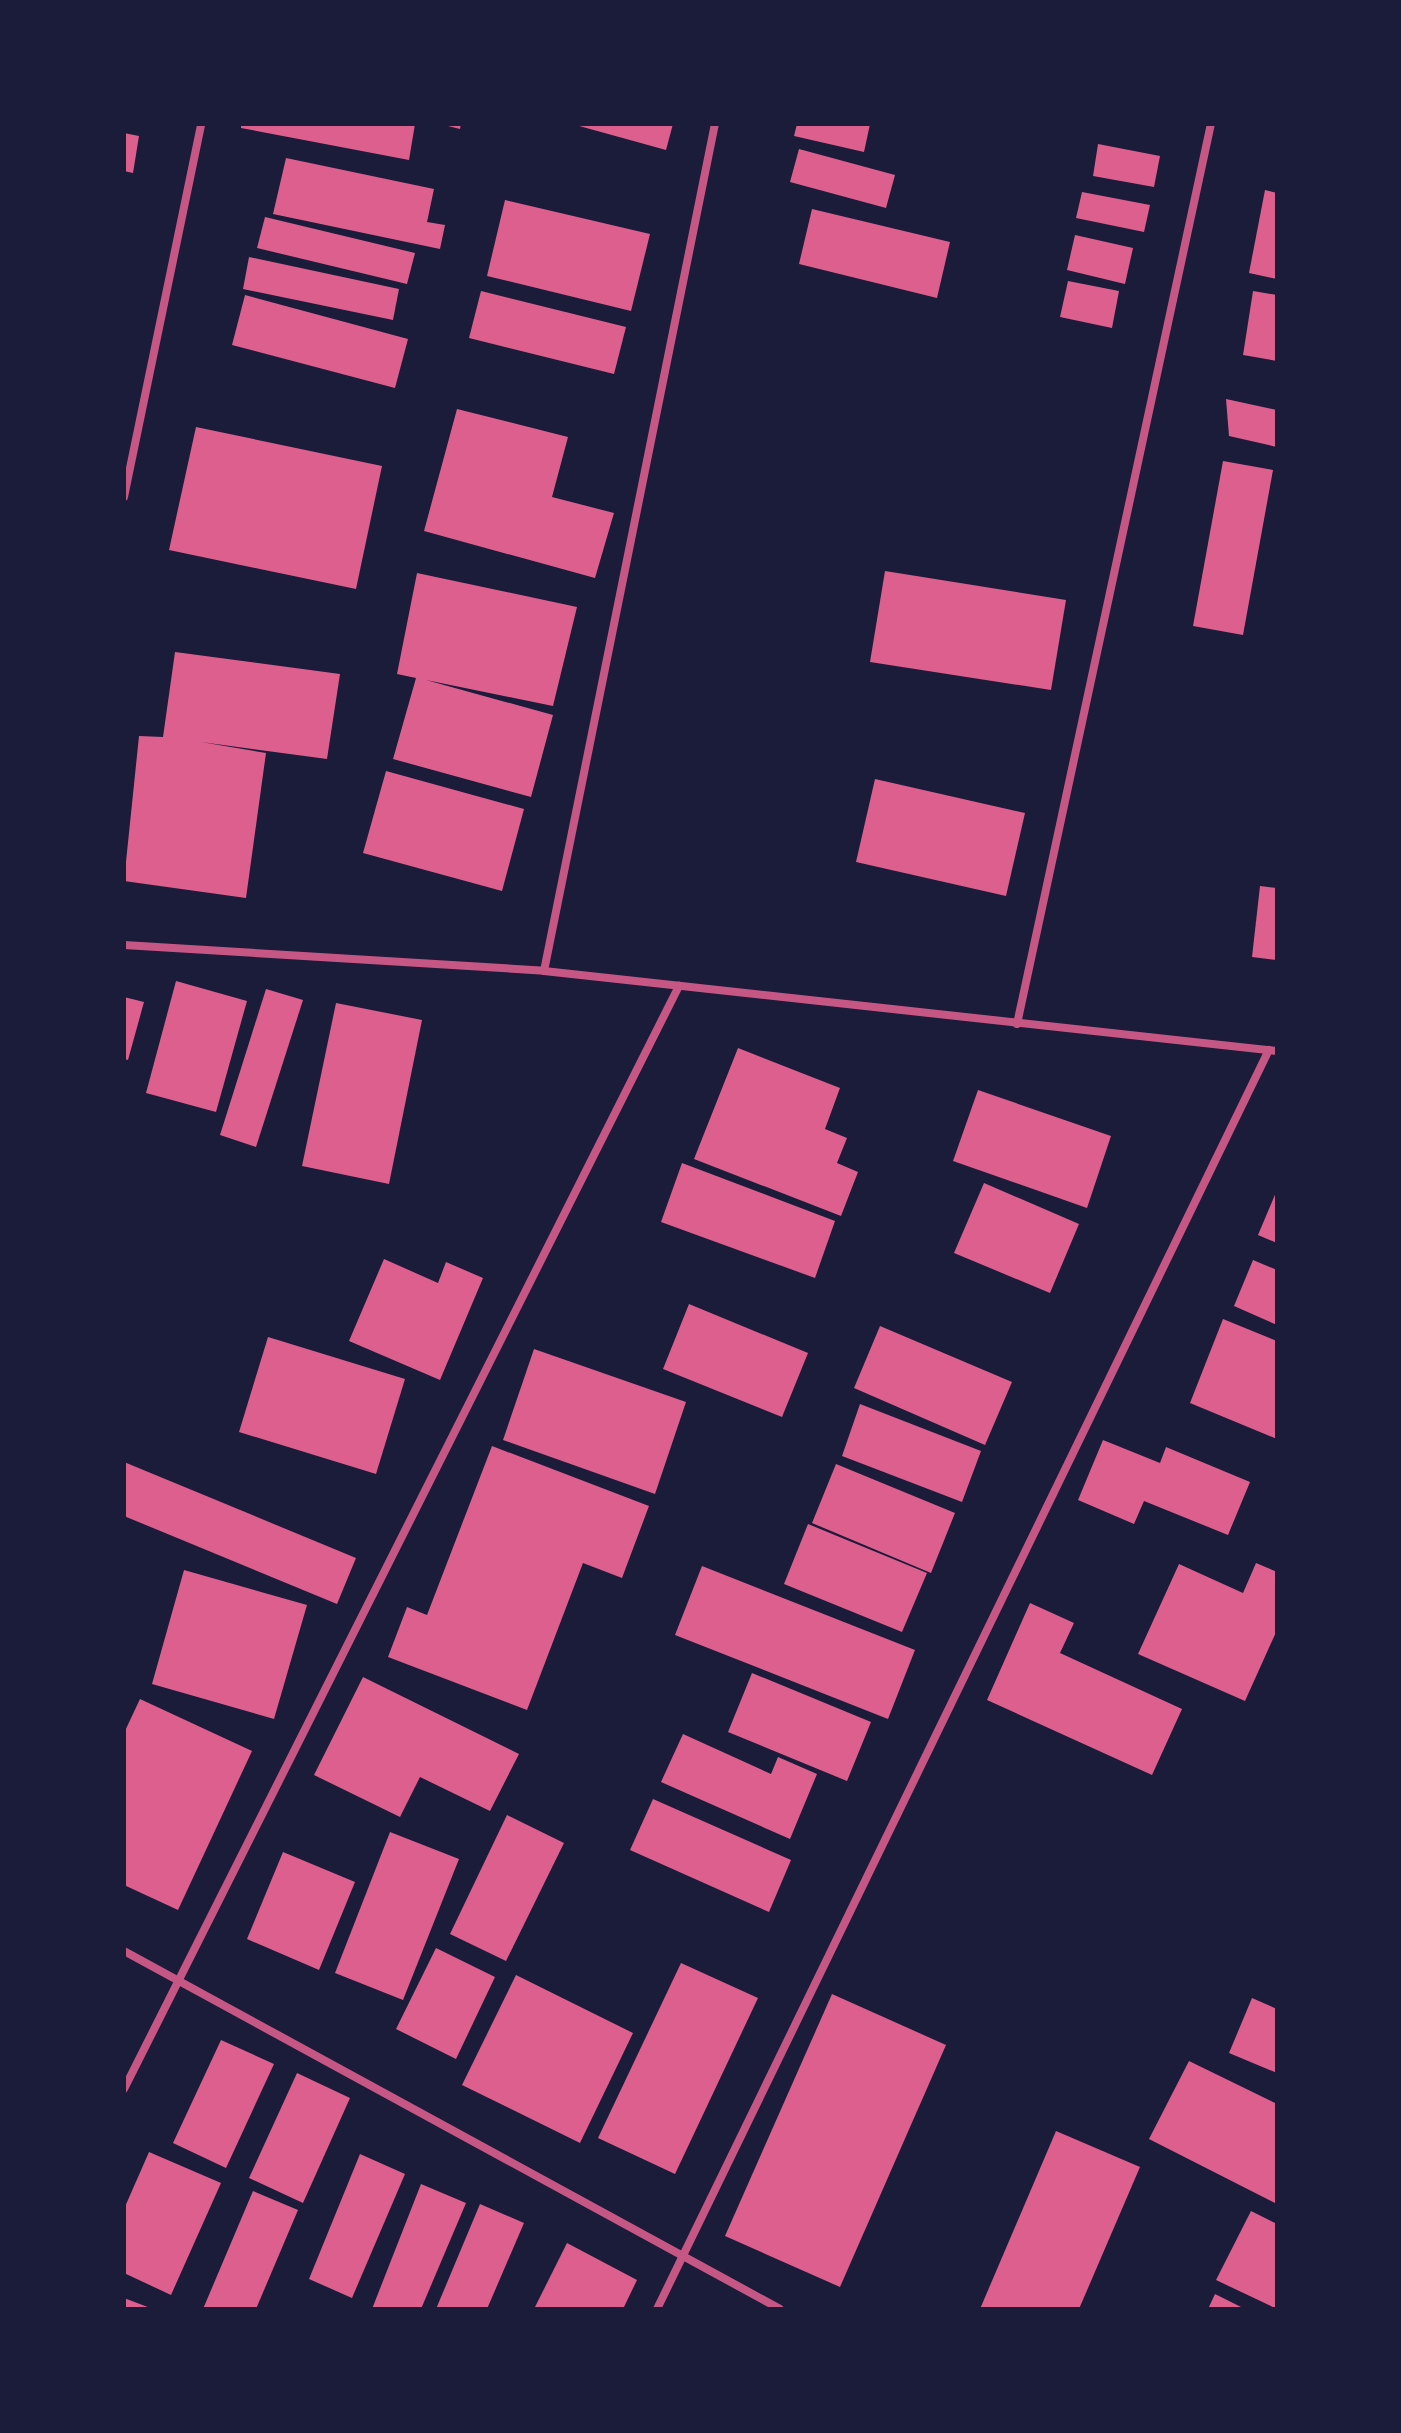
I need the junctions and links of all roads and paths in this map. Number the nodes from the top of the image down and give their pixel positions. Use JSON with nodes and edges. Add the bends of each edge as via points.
{"nodes":[{"id":1,"x":201,"y":124,"type":"edge"},
{"id":2,"x":715,"y":124,"type":"edge"},
{"id":3,"x":1211,"y":124,"type":"edge"},
{"id":4,"x":124,"y":497,"type":"edge"},
{"id":5,"x":124,"y":945,"type":"edge"},
{"id":6,"x":544,"y":971,"type":"junction"},
{"id":7,"x":679,"y":986,"type":"junction"},
{"id":8,"x":1017,"y":1024,"type":"junction"},
{"id":9,"x":1273,"y":1050,"type":"edge"},
{"id":10,"x":124,"y":1951,"type":"edge"},
{"id":11,"x":174,"y":1980,"type":"junction"},
{"id":12,"x":124,"y":2089,"type":"edge"},
{"id":13,"x":683,"y":2258,"type":"junction"},
{"id":14,"x":657,"y":2309,"type":"edge"},
{"id":15,"x":780,"y":2309,"type":"edge"}],
"edges":[{"from":1,"to":4,"type":"street"},
{"from":2,"to":6,"type":"street"},
{"from":3,"to":8,"type":"street"},
{"from":5,"to":6,"type":"street"},
{"from":6,"to":7,"type":"street"},
{"from":7,"to":8,"type":"street"},
{"from":7,"to":11,"type":"street"},
{"from":8,"to":9,"type":"street"},
{"from":9,"to":13,"type":"street"},
{"from":10,"to":11,"type":"street"},
{"from":11,"to":12,"type":"street"},
{"from":11,"to":13,"type":"street"},
{"from":13,"to":14,"type":"street"},
{"from":13,"to":15,"type":"street"}]}
